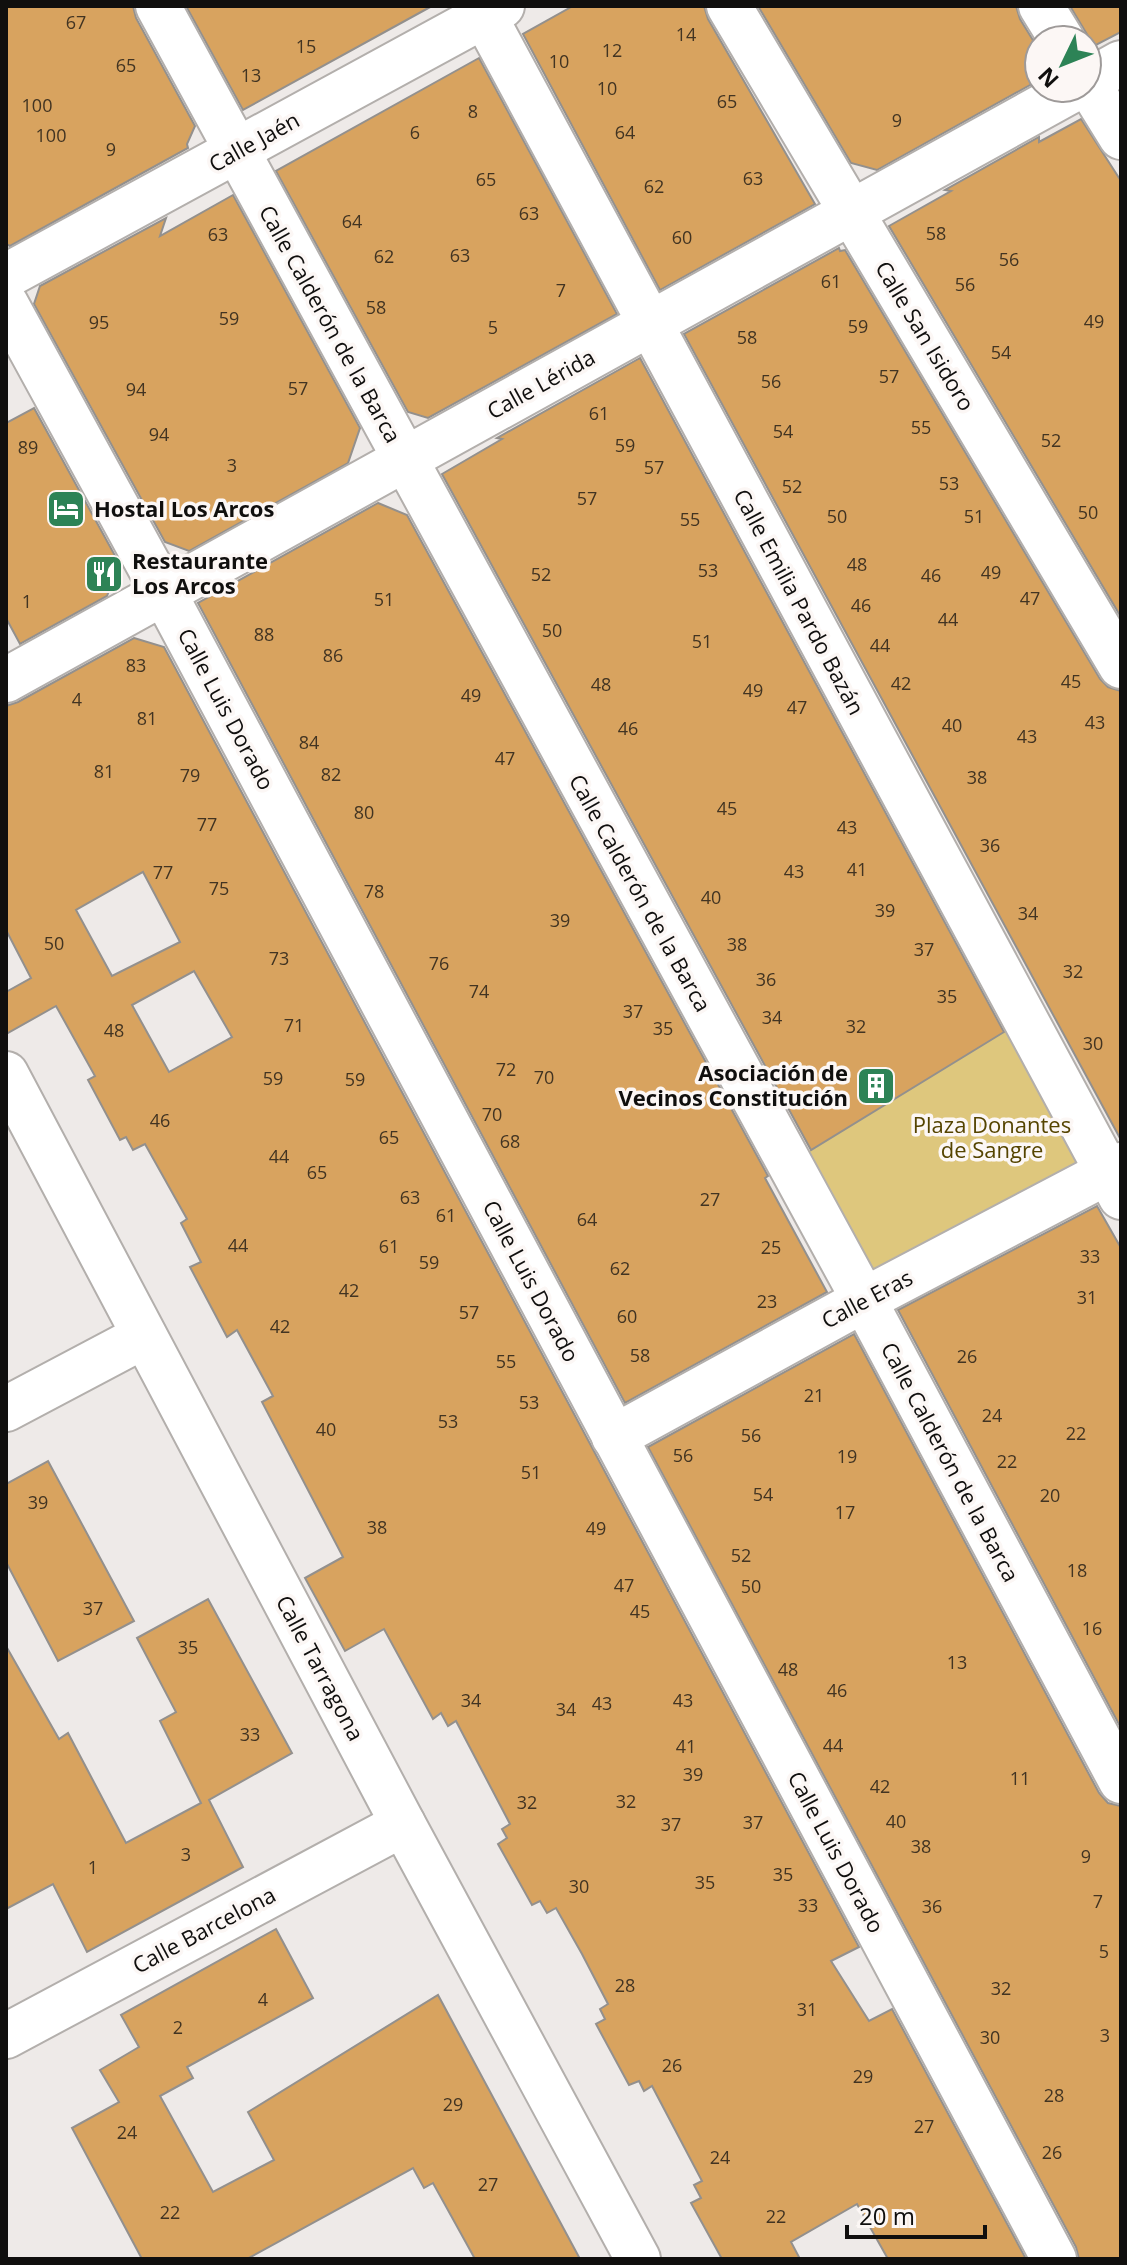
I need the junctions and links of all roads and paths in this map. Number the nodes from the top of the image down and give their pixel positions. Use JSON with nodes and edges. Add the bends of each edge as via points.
{"nodes":[{"id":1,"x":158,"y":6,"type":"edge"},
{"id":2,"x":729,"y":6,"type":"edge"},
{"id":3,"x":1041,"y":6,"type":"edge"},
{"id":4,"x":488,"y":9,"type":"edge"},
{"id":5,"x":1052,"y":24,"type":"edge"},
{"id":6,"x":1121,"y":63,"type":"edge"},
{"id":7,"x":1103,"y":73,"type":"edge"},
{"id":8,"x":1048,"y":104,"type":"edge"},
{"id":9,"x":1101,"y":104,"type":"edge"},
{"id":10,"x":1121,"y":137,"type":"edge"},
{"id":11,"x":236,"y":152,"type":"junction"},
{"id":12,"x":853,"y":214,"type":"junction"},
{"id":13,"x":6,"y":276,"type":"edge"},
{"id":14,"x":6,"y":304,"type":"edge"},
{"id":15,"x":649,"y":324,"type":"junction"},
{"id":16,"x":403,"y":459,"type":"junction"},
{"id":17,"x":164,"y":593,"type":"junction"},
{"id":18,"x":1121,"y":666,"type":"edge"},
{"id":19,"x":6,"y":680,"type":"edge"},
{"id":20,"x":6,"y":1074,"type":"edge"},
{"id":21,"x":1117,"y":1178,"type":"edge"},
{"id":22,"x":864,"y":1300,"type":"junction"},
{"id":23,"x":144,"y":1336,"type":"junction"},
{"id":24,"x":6,"y":1409,"type":"edge"},
{"id":25,"x":614,"y":1437,"type":"junction"},
{"id":26,"x":1121,"y":1781,"type":"edge"},
{"id":27,"x":403,"y":1824,"type":"junction"},
{"id":28,"x":6,"y":2036,"type":"edge"},
{"id":29,"x":638,"y":2259,"type":"edge"},
{"id":30,"x":1054,"y":2259,"type":"edge"}],
"edges":[{"from":1,"to":11,"type":"street","name":"Calle Calderón de la Barca"},
{"from":2,"to":12,"type":"street","name":"Calle San Isidoro"},
{"from":3,"to":5,"type":"street"},
{"from":4,"to":11,"type":"street","name":"Calle Jaén"},
{"from":4,"to":15,"type":"street","name":"Calle Emilia Pardo Bazán"},
{"from":6,"to":7,"type":"street"},
{"from":8,"to":12,"type":"street","name":"Calle Lérida"},
{"from":9,"to":10,"type":"street"},
{"from":11,"to":13,"type":"street","name":"Calle Jaén"},
{"from":11,"to":16,"type":"street","name":"Calle Calderón de la Barca"},
{"from":12,"to":15,"type":"street","name":"Calle Lérida"},
{"from":12,"to":18,"type":"street","name":"Calle San Isidoro"},
{"from":14,"to":17,"type":"street","name":"Calle Luis Dorado"},
{"from":15,"to":16,"type":"street","name":"Calle Lérida"},
{"from":15,"to":21,"type":"street","name":"Calle Emilia Pardo Bazán"},
{"from":16,"to":17,"type":"street","name":"Calle Lérida"},
{"from":16,"to":22,"type":"street","name":"Calle Calderón de la Barca"},
{"from":17,"to":19,"type":"street","name":"Calle Lérida"},
{"from":17,"to":25,"type":"street","name":"Calle Luis Dorado"},
{"from":20,"to":23,"type":"street","name":"Calle Tarragona"},
{"from":21,"to":22,"type":"street","name":"Calle Eras"},
{"from":22,"to":25,"type":"street","name":"Calle Eras"},
{"from":22,"to":26,"type":"street","name":"Calle Calderón de la Barca"},
{"from":23,"to":24,"type":"street"},
{"from":23,"to":27,"type":"street","name":"Calle Tarragona"},
{"from":25,"to":30,"type":"street","name":"Calle Luis Dorado"},
{"from":27,"to":28,"type":"street","name":"Calle Barcelona"},
{"from":27,"to":29,"type":"street","name":"Calle Tarragona"}]}
